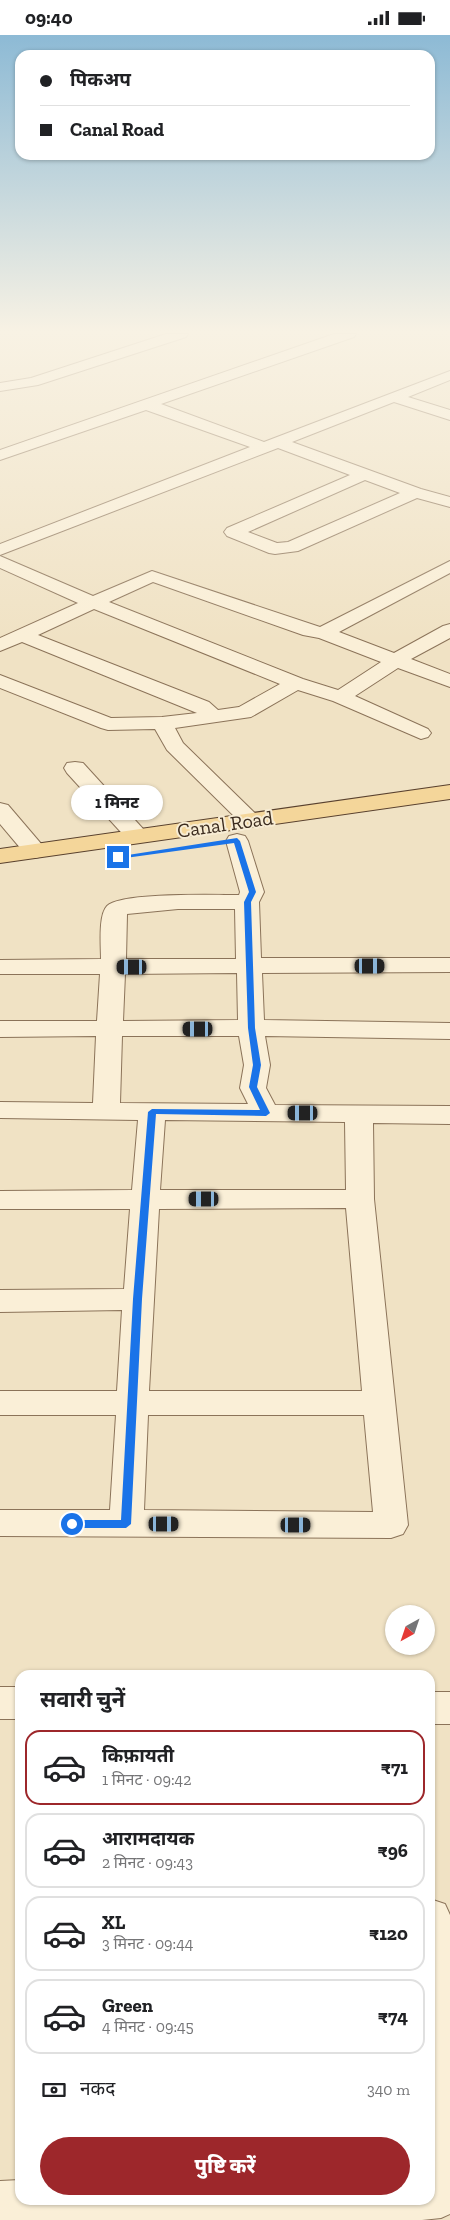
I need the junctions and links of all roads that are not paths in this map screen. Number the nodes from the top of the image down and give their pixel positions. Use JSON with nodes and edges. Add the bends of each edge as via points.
{"nodes":[{"id":1,"x":54,"y":436,"type":"edge"},
{"id":2,"x":243,"y":436,"type":"edge"},
{"id":3,"x":293,"y":436,"type":"edge"},
{"id":4,"x":270,"y":445,"type":"junction"},
{"id":5,"x":0,"y":455,"type":"edge"},
{"id":6,"x":365,"y":474,"type":"junction"},
{"id":7,"x":415,"y":493,"type":"junction"},
{"id":8,"x":450,"y":502,"type":"edge"},
{"id":9,"x":0,"y":550,"type":"edge"},
{"id":10,"x":0,"y":561,"type":"edge"},
{"id":11,"x":450,"y":566,"type":"edge"},
{"id":12,"x":94,"y":603,"type":"junction"},
{"id":13,"x":450,"y":630,"type":"edge"},
{"id":14,"x":323,"y":633,"type":"junction"},
{"id":15,"x":22,"y":635,"type":"junction"},
{"id":16,"x":0,"y":645,"type":"edge"},
{"id":17,"x":396,"y":662,"type":"junction"},
{"id":18,"x":0,"y":681,"type":"edge"},
{"id":19,"x":450,"y":681,"type":"edge"},
{"id":20,"x":296,"y":683,"type":"junction"},
{"id":21,"x":340,"y":697,"type":"junction"},
{"id":22,"x":213,"y":715,"type":"junction"},
{"id":23,"x":162,"y":723,"type":"junction"},
{"id":24,"x":421,"y":733,"type":"dead end"},
{"id":25,"x":75,"y":768,"type":"dead end"},
{"id":26,"x":450,"y":792,"type":"edge"},
{"id":27,"x":0,"y":810,"type":"edge"},
{"id":28,"x":450,"y":811,"type":"edge"},
{"id":29,"x":251,"y":820,"type":"junction"},
{"id":30,"x":137,"y":836,"type":"junction"},
{"id":31,"x":237,"y":841,"type":"junction"},
{"id":32,"x":35,"y":851,"type":"junction"},
{"id":33,"x":0,"y":856,"type":"edge"},
{"id":34,"x":0,"y":873,"type":"edge"},
{"id":35,"x":247,"y":902,"type":"junction"},
{"id":36,"x":450,"y":965,"type":"edge"},
{"id":37,"x":250,"y":966,"type":"junction"},
{"id":38,"x":0,"y":967,"type":"edge"},
{"id":39,"x":113,"y":967,"type":"junction"},
{"id":40,"x":251,"y":1028,"type":"junction"},
{"id":41,"x":0,"y":1029,"type":"edge"},
{"id":42,"x":108,"y":1029,"type":"junction"},
{"id":43,"x":450,"y":1031,"type":"edge"},
{"id":44,"x":0,"y":1110,"type":"edge"},
{"id":45,"x":106,"y":1111,"type":"junction"},
{"id":46,"x":152,"y":1112,"type":"junction"},
{"id":47,"x":266,"y":1113,"type":"junction"},
{"id":48,"x":359,"y":1114,"type":"junction"},
{"id":49,"x":450,"y":1115,"type":"edge"},
{"id":50,"x":0,"y":1199,"type":"edge"},
{"id":51,"x":360,"y":1199,"type":"junction"},
{"id":52,"x":145,"y":1200,"type":"junction"},
{"id":53,"x":138,"y":1299,"type":"junction"},
{"id":54,"x":0,"y":1301,"type":"edge"},
{"id":55,"x":0,"y":1403,"type":"edge"},
{"id":56,"x":133,"y":1403,"type":"junction"},
{"id":57,"x":380,"y":1403,"type":"junction"},
{"id":58,"x":0,"y":1523,"type":"edge"},
{"id":59,"x":126,"y":1524,"type":"junction"},
{"id":60,"x":0,"y":1703,"type":"edge"},
{"id":61,"x":15,"y":1703,"type":"edge"},
{"id":62,"x":435,"y":1708,"type":"edge"},
{"id":63,"x":450,"y":1708,"type":"edge"},
{"id":64,"x":437,"y":1917,"type":"edge"},
{"id":65,"x":435,"y":2196,"type":"edge"},
{"id":66,"x":15,"y":2203,"type":"edge"},
{"id":67,"x":0,"y":2204,"type":"edge"},
{"id":68,"x":299,"y":2205,"type":"edge"},
{"id":69,"x":386,"y":2205,"type":"edge"}],
"edges":[{"from":1,"to":5,"type":"street"},
{"from":2,"to":4,"type":"street"},
{"from":3,"to":4,"type":"street"},
{"from":4,"to":6,"type":"street"},
{"from":4,"to":9,"type":"street"},
{"from":6,"to":7,"type":"street"},
{"from":6,"to":7,"type":"street","via":[[233,532],[275,549],[292,547]]},
{"from":7,"to":8,"type":"street"},
{"from":10,"to":12,"type":"street"},
{"from":11,"to":14,"type":"street"},
{"from":12,"to":14,"type":"street","via":[[152,576]]},
{"from":12,"to":15,"type":"street"},
{"from":12,"to":20,"type":"street"},
{"from":13,"to":17,"type":"street"},
{"from":14,"to":17,"type":"street"},
{"from":15,"to":16,"type":"street"},
{"from":15,"to":22,"type":"street","via":[[202,706]]},
{"from":17,"to":19,"type":"street"},
{"from":17,"to":21,"type":"street"},
{"from":18,"to":23,"type":"street","via":[[108,724]]},
{"from":20,"to":21,"type":"street"},
{"from":20,"to":22,"type":"street","via":[[244,713]]},
{"from":21,"to":24,"type":"street"},
{"from":22,"to":23,"type":"street"},
{"from":23,"to":29,"type":"street","via":[[174,746]]},
{"from":25,"to":30,"type":"street"},
{"from":26,"to":29,"type":"main road","name":"Canal Road"},
{"from":27,"to":32,"type":"street"},
{"from":28,"to":31,"type":"main road","name":"Canal Road"},
{"from":29,"to":30,"type":"main road","name":"Canal Road"},
{"from":30,"to":32,"type":"main road","name":"Canal Road"},
{"from":31,"to":34,"type":"main road","name":"Canal Road"},
{"from":31,"to":35,"type":"street","via":[[252,892]]},
{"from":32,"to":33,"type":"main road","name":"Canal Road"},
{"from":35,"to":37,"type":"street"},
{"from":35,"to":39,"type":"street","via":[[121,907],[116,910],[114,919]]},
{"from":36,"to":37,"type":"street"},
{"from":37,"to":39,"type":"street"},
{"from":37,"to":40,"type":"street"},
{"from":38,"to":39,"type":"street"},
{"from":39,"to":42,"type":"street"},
{"from":40,"to":42,"type":"street"},
{"from":40,"to":43,"type":"street"},
{"from":40,"to":47,"type":"street","via":[[257,1065],[253,1087]]},
{"from":41,"to":42,"type":"street"},
{"from":42,"to":45,"type":"street"},
{"from":44,"to":45,"type":"street"},
{"from":45,"to":46,"type":"street"},
{"from":46,"to":47,"type":"street"},
{"from":46,"to":52,"type":"street"},
{"from":47,"to":48,"type":"street"},
{"from":48,"to":49,"type":"street"},
{"from":48,"to":51,"type":"street"},
{"from":50,"to":52,"type":"street"},
{"from":51,"to":52,"type":"street"},
{"from":51,"to":57,"type":"street"},
{"from":52,"to":53,"type":"street"},
{"from":53,"to":54,"type":"street"},
{"from":53,"to":56,"type":"street"},
{"from":55,"to":56,"type":"street"},
{"from":56,"to":57,"type":"street"},
{"from":56,"to":59,"type":"street"},
{"from":57,"to":59,"type":"street","via":[[391,1525]]},
{"from":58,"to":59,"type":"street"},
{"from":60,"to":61,"type":"street"},
{"from":62,"to":63,"type":"street"},
{"from":64,"to":65,"type":"street","via":[[442,2195]]},
{"from":66,"to":67,"type":"street"},
{"from":68,"to":69,"type":"street"}]}
